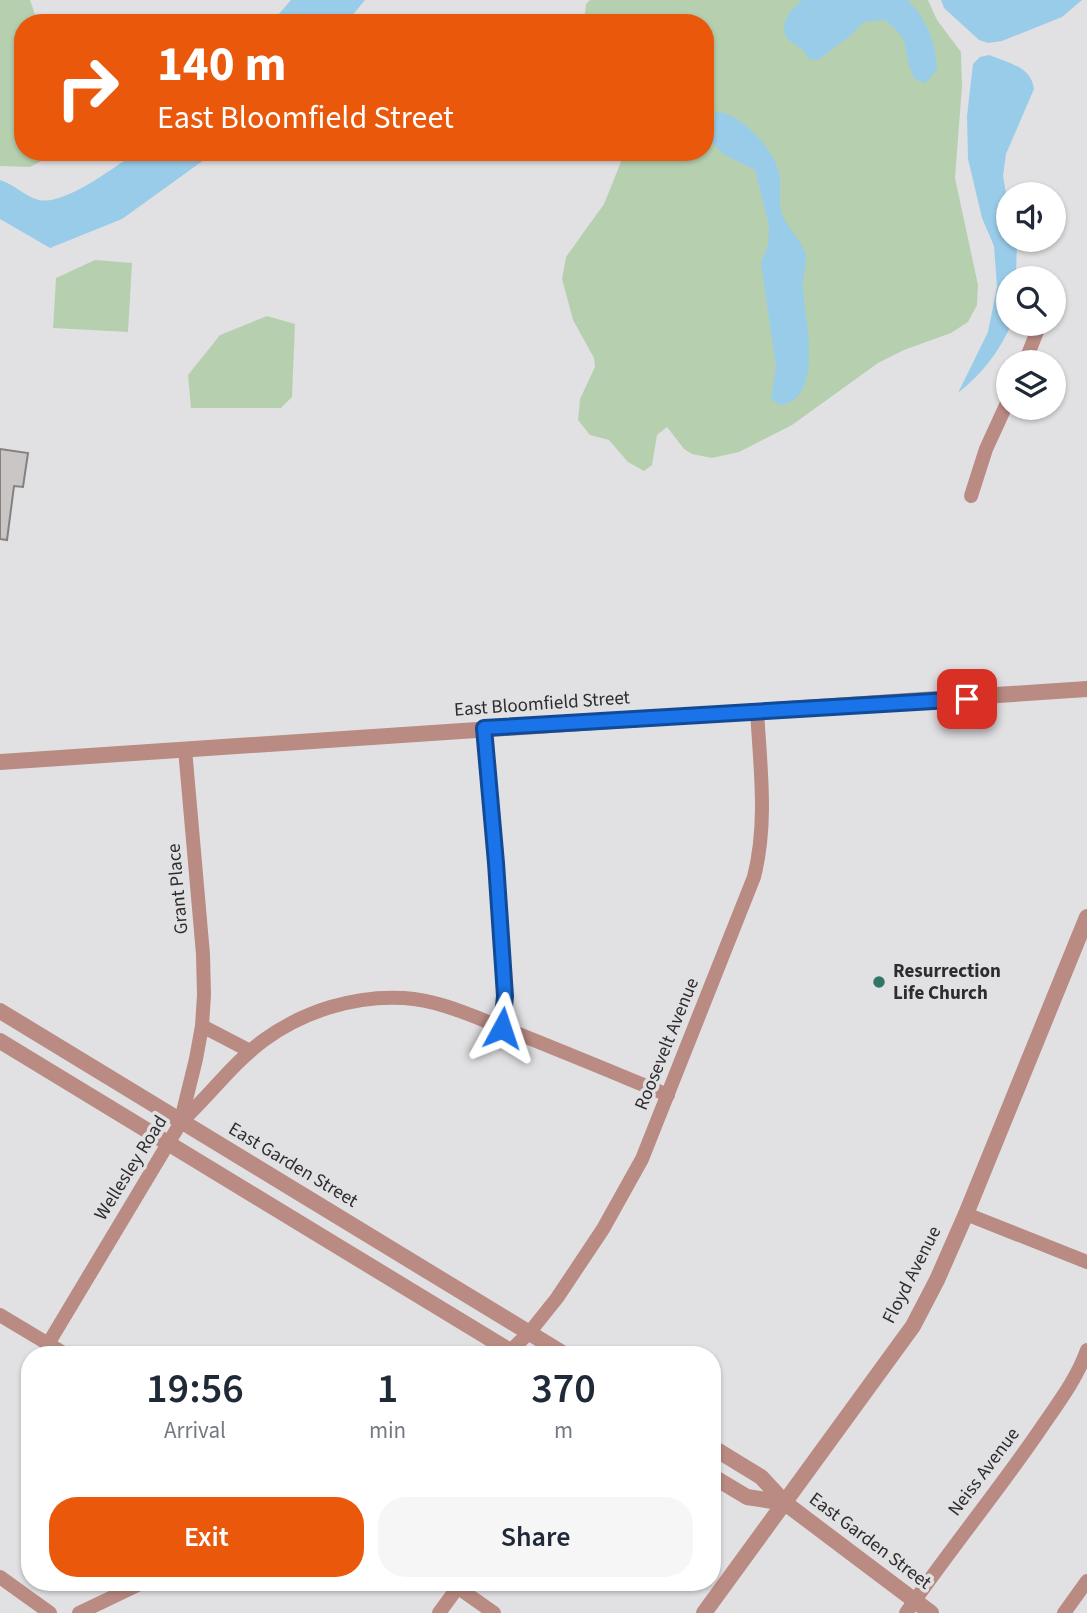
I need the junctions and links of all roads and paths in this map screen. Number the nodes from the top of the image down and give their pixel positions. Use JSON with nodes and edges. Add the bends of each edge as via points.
{"nodes":[{"id":1,"x":999,"y":420,"type":"edge"},
{"id":2,"x":971,"y":496,"type":"dead end"},
{"id":3,"x":1087,"y":689,"type":"edge"},
{"id":4,"x":757,"y":710,"type":"junction"},
{"id":5,"x":484,"y":728,"type":"junction"},
{"id":6,"x":185,"y":749,"type":"junction"},
{"id":7,"x":0,"y":762,"type":"edge"},
{"id":8,"x":1087,"y":917,"type":"edge"},
{"id":9,"x":0,"y":1012,"type":"edge"},
{"id":10,"x":202,"y":1026,"type":"junction"},
{"id":11,"x":502,"y":1028,"type":"junction"},
{"id":12,"x":0,"y":1041,"type":"edge"},
{"id":13,"x":250,"y":1051,"type":"junction"},
{"id":14,"x":668,"y":1095,"type":"junction"},
{"id":15,"x":181,"y":1122,"type":"junction"},
{"id":16,"x":167,"y":1143,"type":"junction"},
{"id":17,"x":966,"y":1213,"type":"junction"},
{"id":18,"x":1087,"y":1262,"type":"edge"},
{"id":19,"x":0,"y":1315,"type":"edge"},
{"id":20,"x":528,"y":1333,"type":"junction"},
{"id":21,"x":48,"y":1344,"type":"junction"},
{"id":22,"x":51,"y":1346,"type":"edge"},
{"id":23,"x":497,"y":1346,"type":"edge"},
{"id":24,"x":517,"y":1346,"type":"edge"},
{"id":25,"x":550,"y":1346,"type":"edge"},
{"id":26,"x":1087,"y":1350,"type":"edge"},
{"id":27,"x":721,"y":1453,"type":"edge"},
{"id":28,"x":721,"y":1481,"type":"edge"},
{"id":29,"x":785,"y":1503,"type":"junction"},
{"id":30,"x":0,"y":1577,"type":"edge"},
{"id":31,"x":1087,"y":1581,"type":"edge"},
{"id":32,"x":721,"y":1590,"type":"edge"},
{"id":33,"x":125,"y":1591,"type":"edge"},
{"id":34,"x":451,"y":1591,"type":"edge"},
{"id":35,"x":463,"y":1591,"type":"edge"},
{"id":36,"x":720,"y":1591,"type":"edge"},
{"id":37,"x":910,"y":1607,"type":"edge"},
{"id":38,"x":50,"y":1613,"type":"edge"},
{"id":39,"x":79,"y":1613,"type":"edge"},
{"id":40,"x":439,"y":1613,"type":"edge"},
{"id":41,"x":494,"y":1613,"type":"edge"},
{"id":42,"x":704,"y":1613,"type":"edge"},
{"id":43,"x":931,"y":1613,"type":"edge"},
{"id":44,"x":1064,"y":1613,"type":"edge"}],
"edges":[{"from":1,"to":2,"type":"street"},
{"from":3,"to":4,"type":"street","name":"East Bloomfield Street"},
{"from":4,"to":5,"type":"street","name":"East Bloomfield Street"},
{"from":4,"to":14,"type":"street","name":"Roosevelt Avenue","via":[[761,850]]},
{"from":5,"to":6,"type":"street","name":"East Bloomfield Street"},
{"from":5,"to":11,"type":"street","via":[[505,996]]},
{"from":6,"to":7,"type":"street","name":"East Bloomfield Street"},
{"from":6,"to":10,"type":"street","name":"Grant Place","via":[[203,954]]},
{"from":8,"to":17,"type":"street","name":"Floyd Avenue"},
{"from":9,"to":15,"type":"street","name":"East Garden Street"},
{"from":10,"to":13,"type":"street"},
{"from":10,"to":15,"type":"street","name":"Grant Place"},
{"from":11,"to":13,"type":"street","name":"Wellesley Road","via":[[447,1006],[376,998],[307,1016]]},
{"from":11,"to":14,"type":"street","name":"Wellesley Road"},
{"from":12,"to":16,"type":"street"},
{"from":13,"to":15,"type":"street","name":"Wellesley Road"},
{"from":14,"to":20,"type":"street","name":"Roosevelt Avenue","via":[[642,1159],[603,1229]]},
{"from":15,"to":16,"type":"street","name":"Wellesley Road"},
{"from":15,"to":20,"type":"street","name":"East Garden Street"},
{"from":16,"to":21,"type":"street","name":"Wellesley Road"},
{"from":16,"to":23,"type":"street"},
{"from":17,"to":18,"type":"street"},
{"from":17,"to":29,"type":"street","name":"Floyd Avenue","via":[[913,1326]]},
{"from":19,"to":21,"type":"street"},
{"from":20,"to":24,"type":"street","name":"Roosevelt Avenue"},
{"from":20,"to":25,"type":"street","name":"East Garden Street"},
{"from":21,"to":22,"type":"street"},
{"from":26,"to":37,"type":"street","name":"Neiss Avenue","via":[[1065,1393],[1015,1466]]},
{"from":27,"to":29,"type":"street","name":"East Garden Street","via":[[761,1477]]},
{"from":28,"to":29,"type":"street","name":"East Garden Street","via":[[747,1497]]},
{"from":29,"to":32,"type":"street","name":"Floyd Avenue"},
{"from":29,"to":37,"type":"street","name":"East Garden Street"},
{"from":30,"to":38,"type":"street"},
{"from":31,"to":44,"type":"street"},
{"from":33,"to":39,"type":"street"},
{"from":34,"to":40,"type":"street"},
{"from":35,"to":41,"type":"street"},
{"from":36,"to":42,"type":"street","name":"Floyd Avenue"},
{"from":37,"to":43,"type":"street","name":"East Garden Street"}]}
